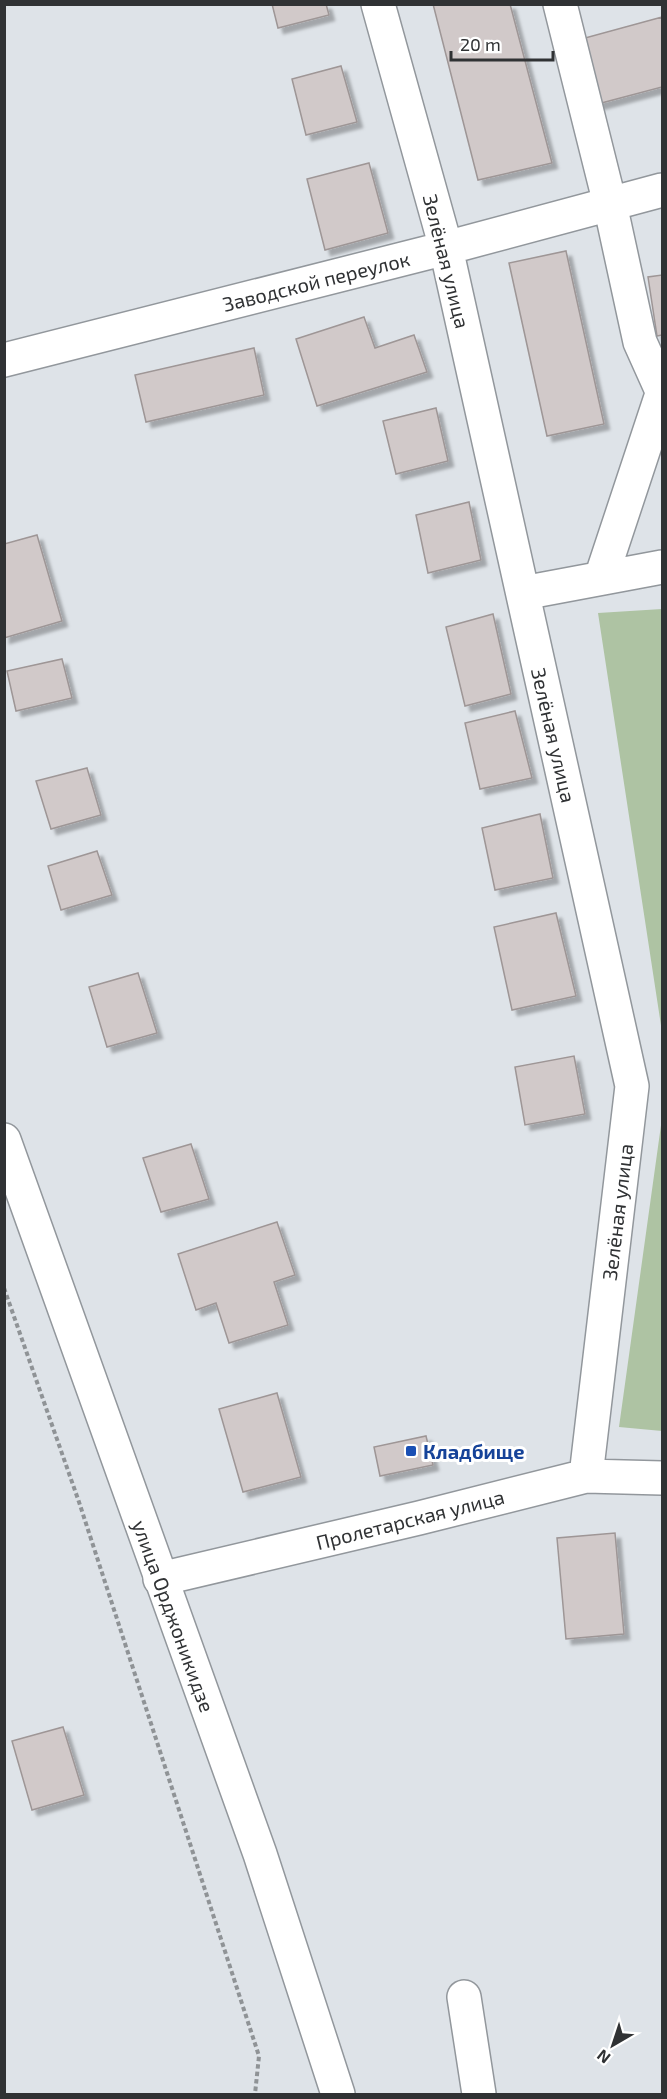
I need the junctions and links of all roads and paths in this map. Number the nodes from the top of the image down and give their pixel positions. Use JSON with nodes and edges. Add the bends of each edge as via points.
{"nodes":[{"id":1,"x":378,"y":4,"type":"edge"},
{"id":2,"x":565,"y":6,"type":"edge"},
{"id":3,"x":663,"y":190,"type":"edge"},
{"id":4,"x":610,"y":204,"type":"junction"},
{"id":5,"x":446,"y":248,"type":"junction"},
{"id":6,"x":4,"y":360,"type":"edge"},
{"id":7,"x":663,"y":392,"type":"edge"},
{"id":8,"x":663,"y":567,"type":"edge"},
{"id":9,"x":601,"y":578,"type":"junction"},
{"id":10,"x":523,"y":593,"type":"junction"},
{"id":11,"x":4,"y":1140,"type":"edge"},
{"id":12,"x":4,"y":1288,"type":"edge"},
{"id":13,"x":586,"y":1476,"type":"junction"},
{"id":14,"x":663,"y":1478,"type":"edge"},
{"id":15,"x":160,"y":1579,"type":"junction"},
{"id":16,"x":464,"y":1997,"type":"dead end"},
{"id":17,"x":255,"y":2094,"type":"edge"},
{"id":18,"x":338,"y":2094,"type":"edge"},
{"id":19,"x":479,"y":2094,"type":"edge"}],
"edges":[{"from":1,"to":5,"type":"street","name":"Зелёная улица"},
{"from":2,"to":4,"type":"street"},
{"from":3,"to":4,"type":"street","name":"Заводской переулок"},
{"from":4,"to":5,"type":"street","name":"Заводской переулок"},
{"from":4,"to":7,"type":"street","via":[[640,342]]},
{"from":5,"to":6,"type":"street","name":"Заводской переулок"},
{"from":5,"to":10,"type":"street","name":"Зелёная улица"},
{"from":7,"to":9,"type":"street"},
{"from":8,"to":9,"type":"street"},
{"from":9,"to":10,"type":"street"},
{"from":10,"to":13,"type":"street","name":"Зелёная улица","via":[[632,1086]]},
{"from":11,"to":15,"type":"street","name":"улица Орджоникидзе"},
{"from":12,"to":17,"type":"path","via":[[83,1513],[258,2056]]},
{"from":13,"to":14,"type":"street","name":"Пролетарская улица"},
{"from":13,"to":15,"type":"street","name":"Пролетарская улица"},
{"from":15,"to":18,"type":"street","name":"улица Орджоникидзе","via":[[282,1919]]},
{"from":16,"to":19,"type":"street"}]}
